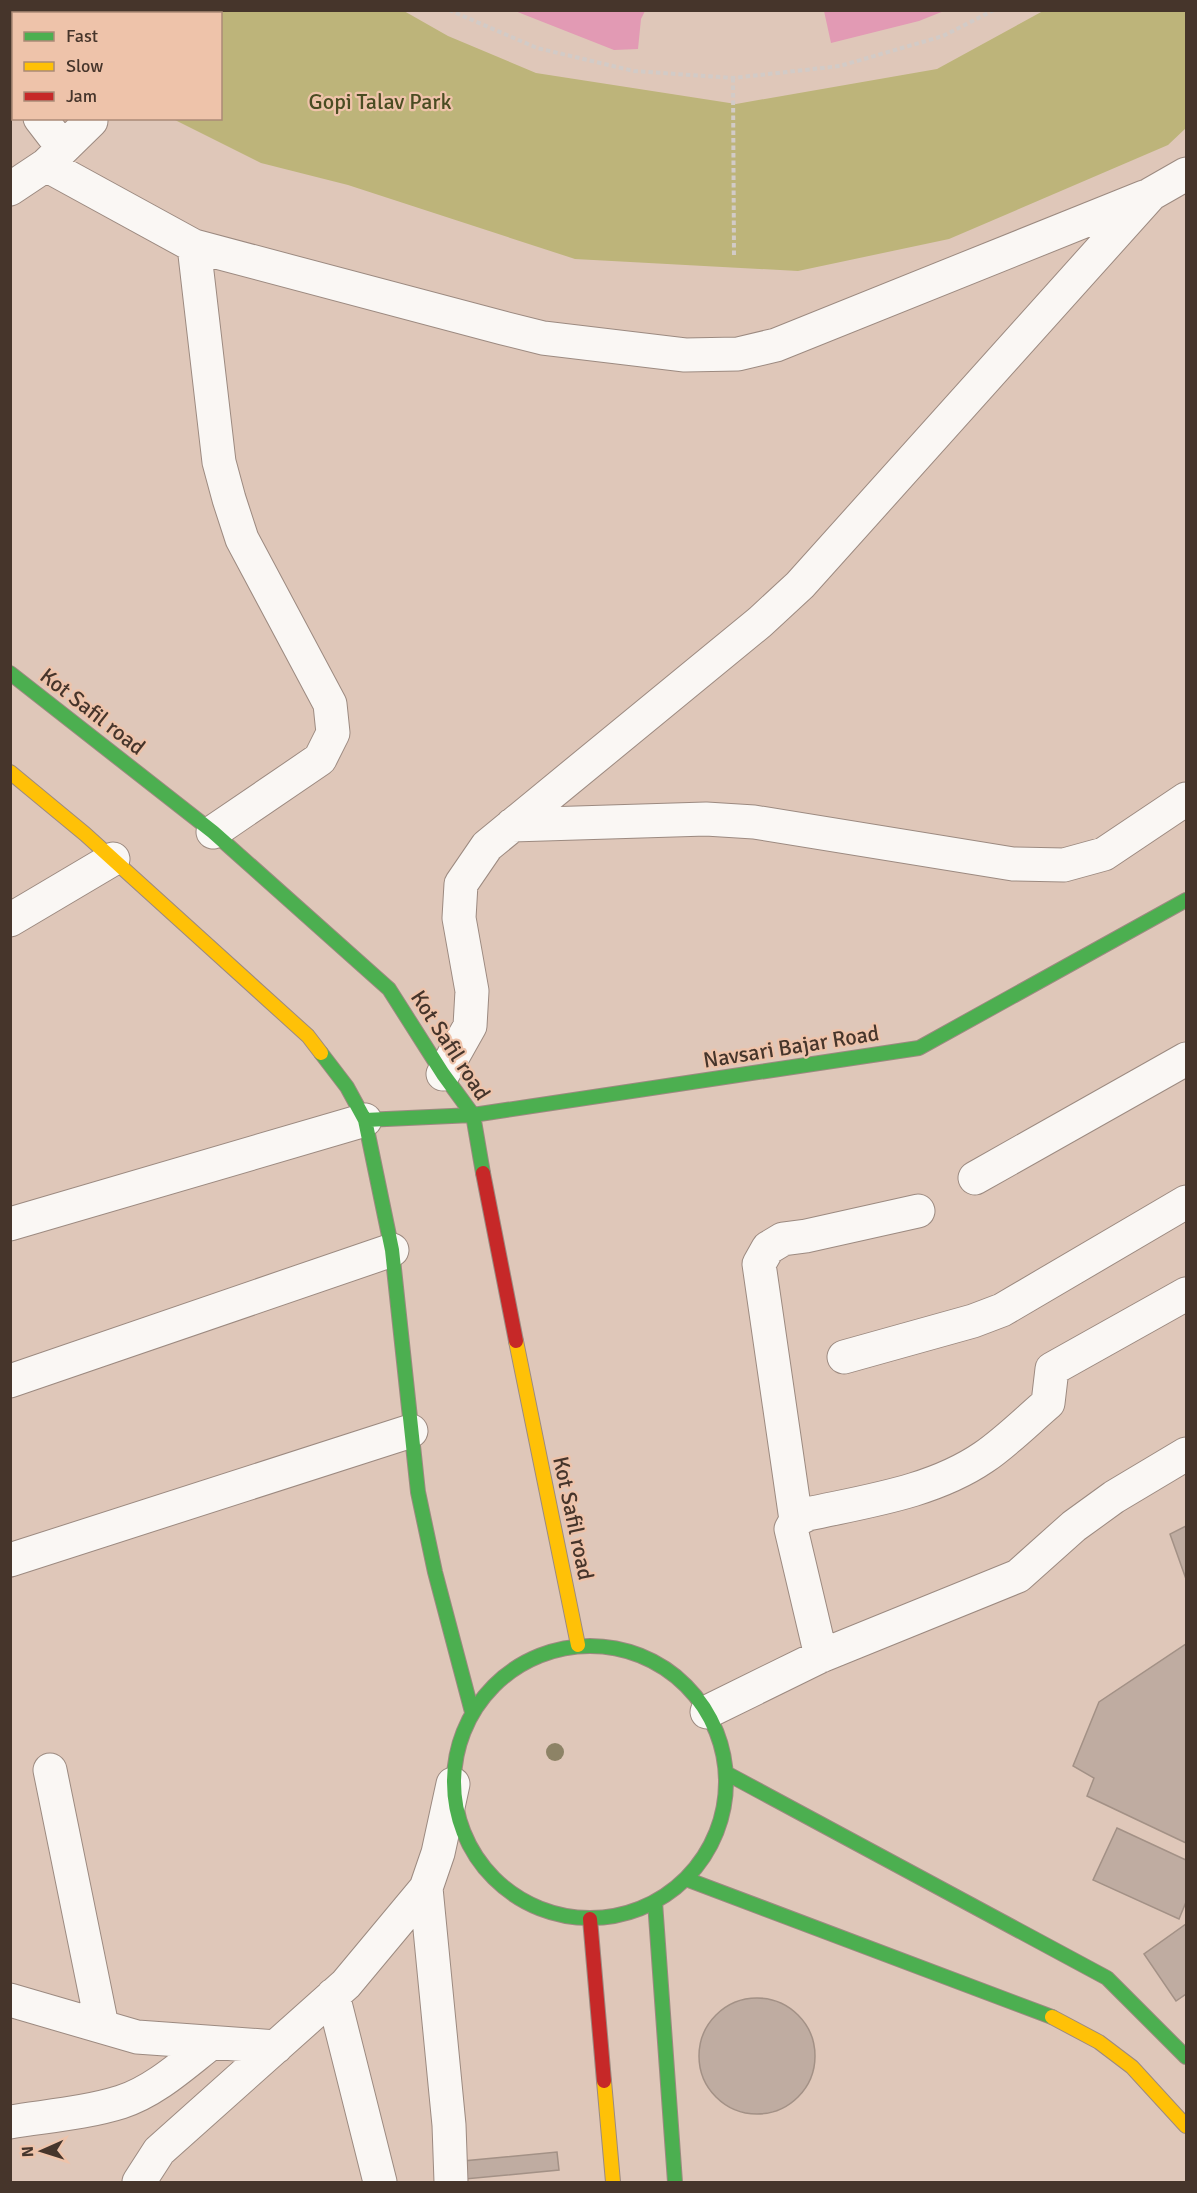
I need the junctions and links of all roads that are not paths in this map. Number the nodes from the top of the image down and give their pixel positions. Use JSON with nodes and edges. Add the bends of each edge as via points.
{"nodes":[{"id":1,"x":41,"y":120,"type":"edge"},
{"id":2,"x":90,"y":120,"type":"edge"},
{"id":3,"x":55,"y":156,"type":"junction"},
{"id":4,"x":1186,"y":174,"type":"edge"},
{"id":5,"x":10,"y":189,"type":"edge"},
{"id":6,"x":1151,"y":194,"type":"junction"},
{"id":7,"x":195,"y":246,"type":"junction"},
{"id":8,"x":10,"y":673,"type":"edge"},
{"id":9,"x":10,"y":772,"type":"edge"},
{"id":10,"x":1186,"y":799,"type":"edge"},
{"id":11,"x":512,"y":825,"type":"junction"},
{"id":12,"x":213,"y":832,"type":"junction"},
{"id":13,"x":113,"y":859,"type":"junction"},
{"id":14,"x":1186,"y":900,"type":"edge"},
{"id":15,"x":10,"y":920,"type":"edge"},
{"id":16,"x":1186,"y":1059,"type":"edge"},
{"id":17,"x":443,"y":1074,"type":"junction"},
{"id":18,"x":473,"y":1115,"type":"junction"},
{"id":19,"x":365,"y":1120,"type":"junction"},
{"id":20,"x":975,"y":1178,"type":"dead end"},
{"id":21,"x":1186,"y":1202,"type":"edge"},
{"id":22,"x":918,"y":1211,"type":"dead end"},
{"id":23,"x":10,"y":1224,"type":"edge"},
{"id":24,"x":392,"y":1250,"type":"junction"},
{"id":25,"x":1186,"y":1294,"type":"edge"},
{"id":26,"x":844,"y":1358,"type":"dead end"},
{"id":27,"x":10,"y":1381,"type":"edge"},
{"id":28,"x":411,"y":1431,"type":"junction"},
{"id":29,"x":1186,"y":1454,"type":"edge"},
{"id":30,"x":796,"y":1520,"type":"junction"},
{"id":31,"x":10,"y":1560,"type":"edge"},
{"id":32,"x":578,"y":1645,"type":"junction"},
{"id":33,"x":821,"y":1656,"type":"junction"},
{"id":34,"x":472,"y":1712,"type":"junction"},
{"id":35,"x":707,"y":1712,"type":"junction"},
{"id":36,"x":50,"y":1770,"type":"dead end"},
{"id":37,"x":726,"y":1773,"type":"junction"},
{"id":38,"x":453,"y":1784,"type":"junction"},
{"id":39,"x":686,"y":1879,"type":"junction"},
{"id":40,"x":426,"y":1888,"type":"junction"},
{"id":41,"x":655,"y":1902,"type":"junction"},
{"id":42,"x":590,"y":1919,"type":"junction"},
{"id":43,"x":333,"y":1995,"type":"junction"},
{"id":44,"x":10,"y":2000,"type":"edge"},
{"id":45,"x":102,"y":2026,"type":"junction"},
{"id":46,"x":211,"y":2043,"type":"junction"},
{"id":47,"x":276,"y":2047,"type":"junction"},
{"id":48,"x":1186,"y":2057,"type":"edge"},
{"id":49,"x":10,"y":2122,"type":"edge"},
{"id":50,"x":1186,"y":2127,"type":"edge"},
{"id":51,"x":139,"y":2182,"type":"edge"},
{"id":52,"x":380,"y":2182,"type":"edge"},
{"id":53,"x":451,"y":2182,"type":"edge"},
{"id":54,"x":613,"y":2182,"type":"edge"},
{"id":55,"x":675,"y":2182,"type":"edge"}],
"edges":[{"from":1,"to":3,"type":"street"},
{"from":2,"to":3,"type":"street"},
{"from":3,"to":5,"type":"street"},
{"from":3,"to":7,"type":"street"},
{"from":4,"to":6,"type":"street"},
{"from":6,"to":7,"type":"street","via":[[813,331],[738,354],[685,355],[543,338]]},
{"from":6,"to":11,"type":"street","via":[[800,585]]},
{"from":7,"to":12,"type":"street","via":[[219,462],[229,499],[242,539],[330,704],[333,733],[320,759]]},
{"from":8,"to":12,"type":"main road","name":"Kot Safil road"},
{"from":9,"to":13,"type":"main road"},
{"from":10,"to":11,"type":"street","via":[[1104,854],[1064,865],[1013,864],[754,822],[706,819]]},
{"from":11,"to":17,"type":"street","via":[[487,846],[461,884],[459,918],[472,991],[470,1026]]},
{"from":12,"to":17,"type":"main road","name":"Kot Safil road","via":[[389,989]]},
{"from":13,"to":15,"type":"street"},
{"from":13,"to":19,"type":"main road","via":[[308,1036],[339,1075]]},
{"from":14,"to":18,"type":"main road","name":"Navsari Bajar Road","via":[[920,1048]]},
{"from":16,"to":20,"type":"street"},
{"from":17,"to":18,"type":"main road","name":"Kot Safil road"},
{"from":18,"to":19,"type":"main road","name":"Navsari Bajar Road"},
{"from":18,"to":32,"type":"main road","name":"Kot Safil road"},
{"from":19,"to":23,"type":"street"},
{"from":19,"to":24,"type":"main road"},
{"from":21,"to":26,"type":"street","via":[[1002,1310]]},
{"from":22,"to":30,"type":"street","via":[[783,1239],[768,1248],[759,1264]]},
{"from":24,"to":27,"type":"street"},
{"from":24,"to":28,"type":"main road"},
{"from":25,"to":30,"type":"street","via":[[1052,1369],[1048,1403],[966,1468],[903,1493]]},
{"from":28,"to":31,"type":"street"},
{"from":28,"to":34,"type":"main road","via":[[418,1492],[435,1572]]},
{"from":29,"to":33,"type":"street","via":[[1074,1526],[1018,1576]]},
{"from":30,"to":33,"type":"street","via":[[791,1529]]},
{"from":32,"to":34,"type":"main road","via":[[536,1655],[499,1678]]},
{"from":32,"to":35,"type":"main road","via":[[616,1647],[652,1659],[684,1682]]},
{"from":33,"to":35,"type":"street"},
{"from":34,"to":38,"type":"main road","via":[[458,1746]]},
{"from":35,"to":37,"type":"main road","via":[[720,1741]]},
{"from":36,"to":45,"type":"street"},
{"from":37,"to":39,"type":"main road","via":[[720,1821],[709,1848]]},
{"from":37,"to":48,"type":"main road","via":[[1107,1978]]},
{"from":38,"to":40,"type":"street"},
{"from":38,"to":42,"type":"main road","via":[[460,1826],[480,1863],[510,1893],[548,1913]]},
{"from":39,"to":41,"type":"main road"},
{"from":39,"to":50,"type":"main road","via":[[1055,2018],[1099,2042],[1132,2067]]},
{"from":40,"to":43,"type":"street"},
{"from":40,"to":53,"type":"street"},
{"from":41,"to":42,"type":"main road","via":[[623,1915]]},
{"from":41,"to":55,"type":"main road"},
{"from":42,"to":54,"type":"main road"},
{"from":43,"to":47,"type":"street"},
{"from":43,"to":52,"type":"street"},
{"from":44,"to":45,"type":"street"},
{"from":45,"to":46,"type":"street","via":[[137,2037]]},
{"from":46,"to":47,"type":"street"},
{"from":46,"to":49,"type":"street","via":[[159,2083],[123,2101]]},
{"from":47,"to":51,"type":"street","via":[[159,2151]]}]}
